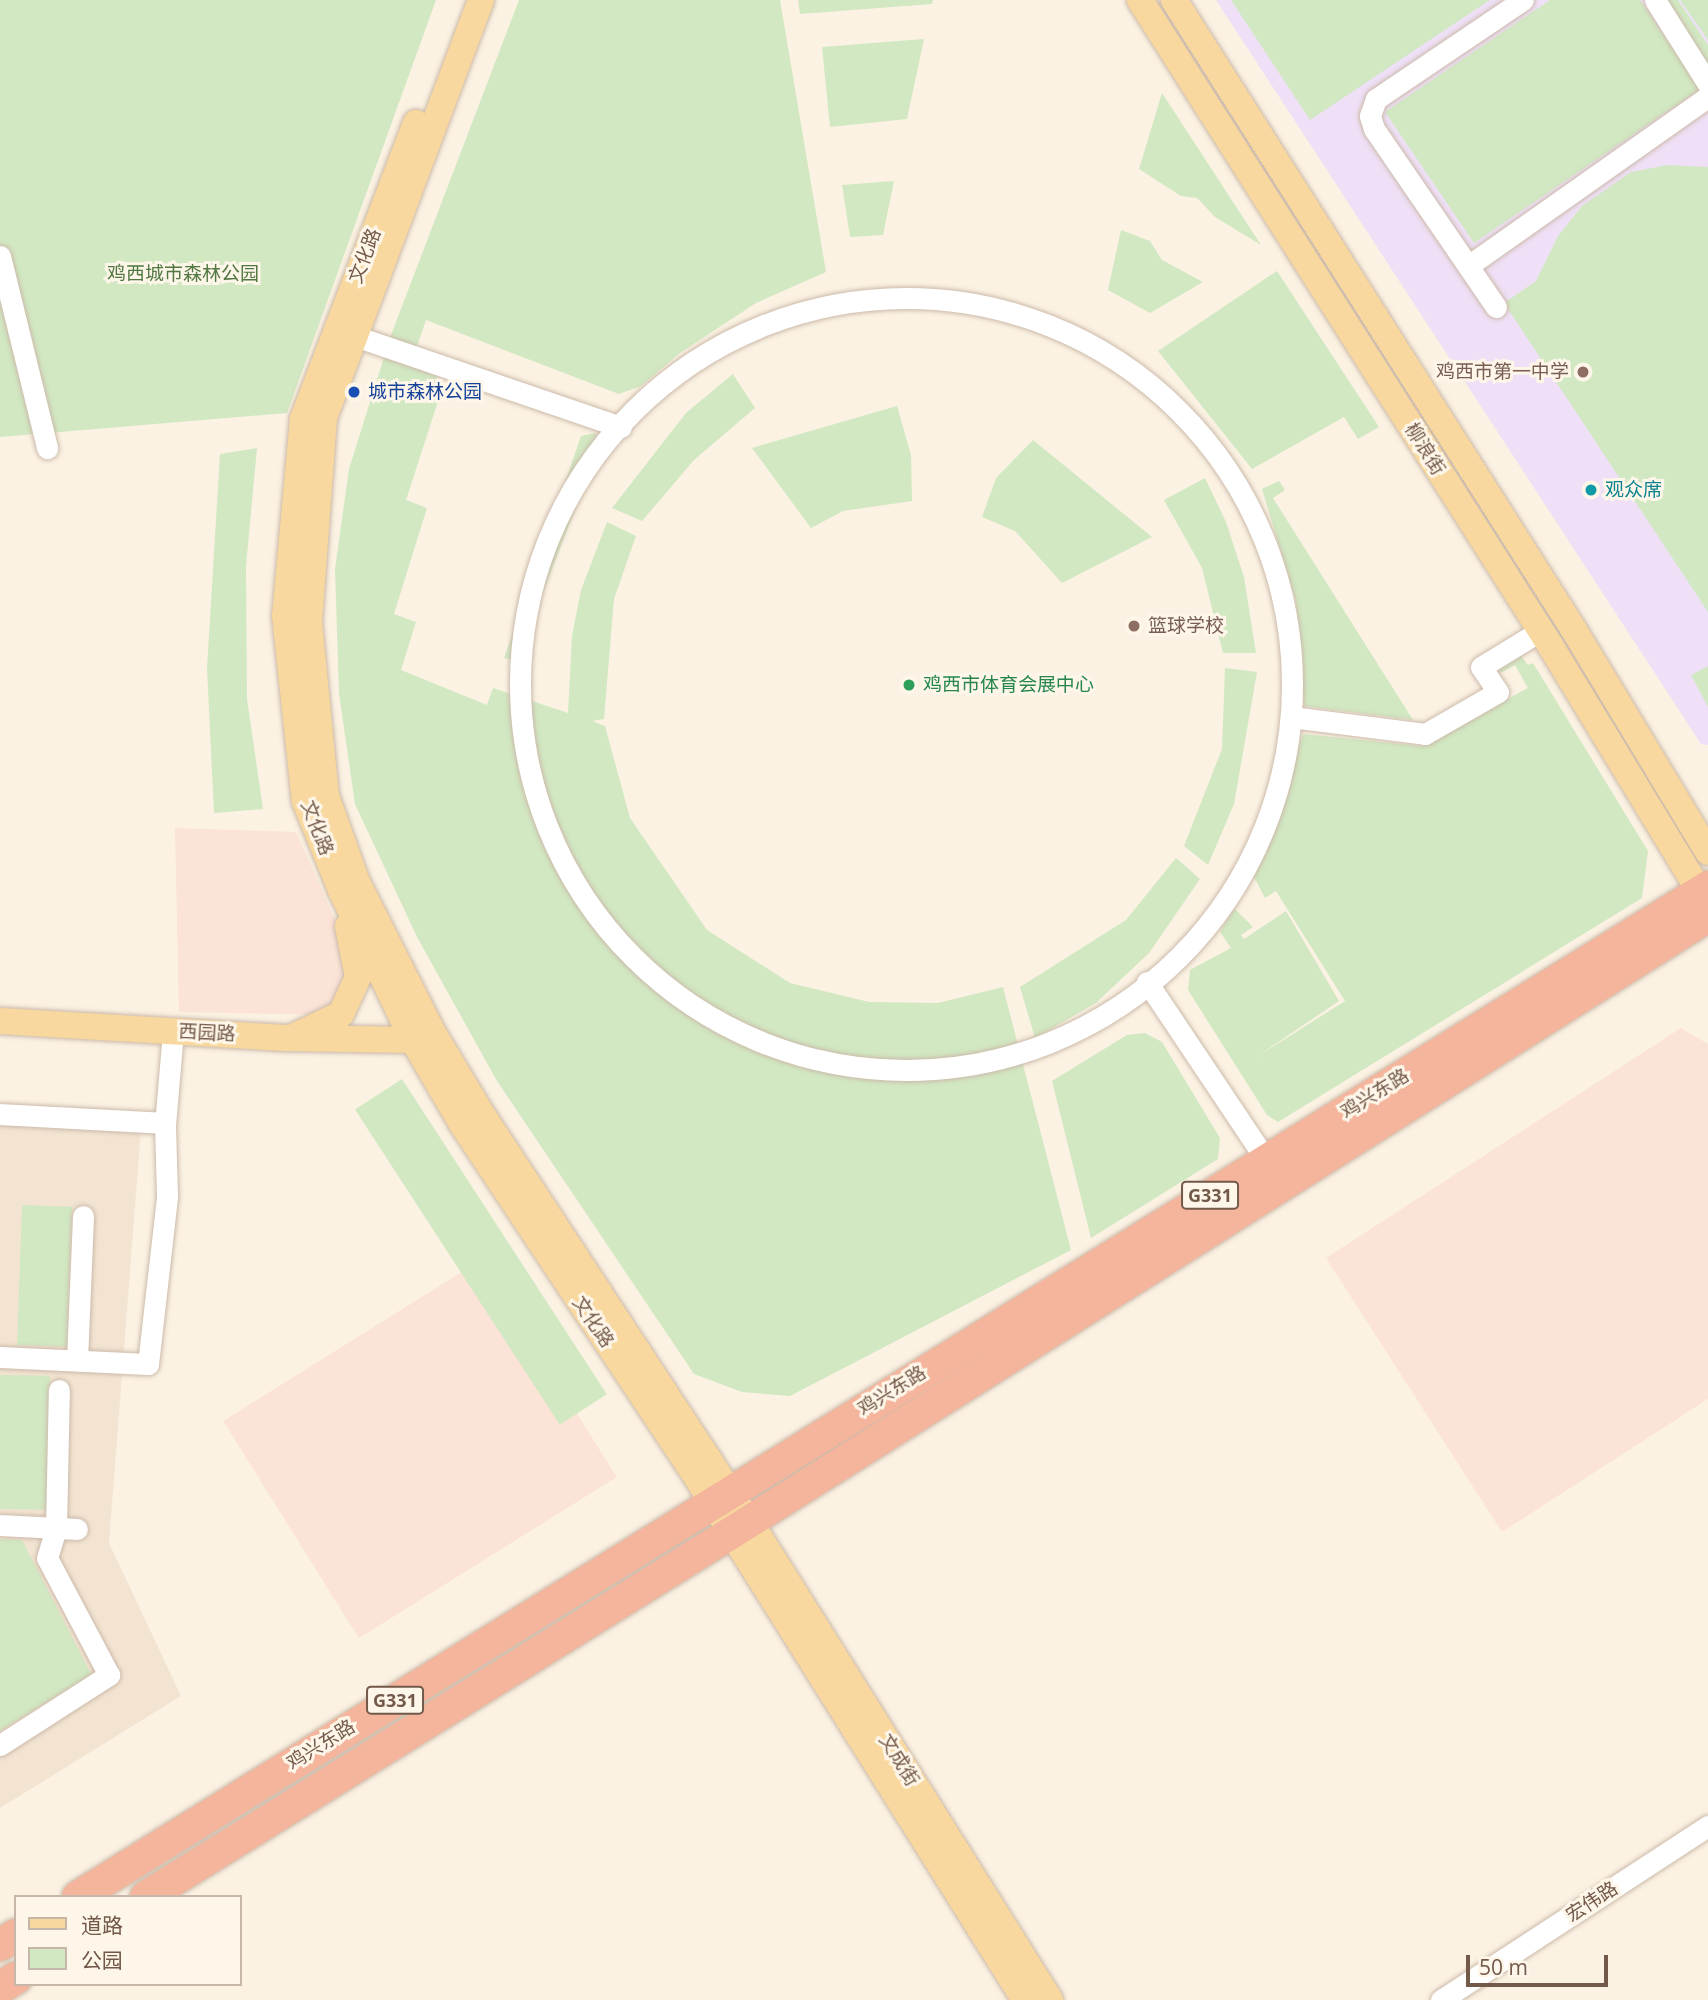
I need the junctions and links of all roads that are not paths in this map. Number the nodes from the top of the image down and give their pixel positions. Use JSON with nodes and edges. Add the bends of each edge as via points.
{"nodes":[{"id":1,"x":462,"y":0,"type":"edge"},
{"id":2,"x":481,"y":0,"type":"edge"},
{"id":3,"x":1140,"y":0,"type":"edge"},
{"id":4,"x":1174,"y":0,"type":"edge"},
{"id":5,"x":1523,"y":0,"type":"edge"},
{"id":6,"x":1655,"y":0,"type":"edge"},
{"id":7,"x":1708,"y":84,"type":"edge"},
{"id":8,"x":1708,"y":97,"type":"edge"},
{"id":9,"x":0,"y":256,"type":"edge"},
{"id":10,"x":1468,"y":266,"type":"junction"},
{"id":11,"x":1496,"y":307,"type":"dead end"},
{"id":12,"x":355,"y":336,"type":"junction"},
{"id":13,"x":621,"y":427,"type":"junction"},
{"id":14,"x":47,"y":448,"type":"dead end"},
{"id":15,"x":1540,"y":631,"type":"junction"},
{"id":16,"x":1291,"y":717,"type":"junction"},
{"id":17,"x":1708,"y":852,"type":"edge"},
{"id":18,"x":341,"y":890,"type":"junction"},
{"id":19,"x":1706,"y":898,"type":"edge"},
{"id":20,"x":1147,"y":982,"type":"junction"},
{"id":21,"x":0,"y":1021,"type":"edge"},
{"id":22,"x":173,"y":1031,"type":"junction"},
{"id":23,"x":423,"y":1037,"type":"junction"},
{"id":24,"x":290,"y":1038,"type":"junction"},
{"id":25,"x":0,"y":1114,"type":"edge"},
{"id":26,"x":165,"y":1123,"type":"junction"},
{"id":27,"x":1267,"y":1161,"type":"junction"},
{"id":28,"x":83,"y":1216,"type":"dead end"},
{"id":29,"x":0,"y":1357,"type":"edge"},
{"id":30,"x":77,"y":1360,"type":"junction"},
{"id":31,"x":59,"y":1390,"type":"dead end"},
{"id":32,"x":720,"y":1497,"type":"junction"},
{"id":33,"x":0,"y":1525,"type":"edge"},
{"id":34,"x":740,"y":1527,"type":"junction"},
{"id":35,"x":66,"y":1528,"type":"junction"},
{"id":36,"x":0,"y":1745,"type":"edge"},
{"id":37,"x":1708,"y":1826,"type":"edge"},
{"id":38,"x":81,"y":1895,"type":"edge"},
{"id":39,"x":149,"y":1895,"type":"edge"},
{"id":40,"x":1025,"y":2000,"type":"edge"},
{"id":41,"x":1050,"y":2000,"type":"edge"},
{"id":42,"x":1441,"y":2000,"type":"edge"}],
"edges":[{"from":1,"to":18,"type":"main road","name":"文化路","via":[[303,419],[285,615],[305,802]]},
{"from":2,"to":12,"type":"main road","name":"文化路"},
{"from":3,"to":15,"type":"main road","name":"柳浪街"},
{"from":4,"to":17,"type":"main road","name":"柳浪街"},
{"from":5,"to":10,"type":"street","via":[[1376,99],[1370,116],[1374,129]]},
{"from":6,"to":7,"type":"street"},
{"from":8,"to":10,"type":"street"},
{"from":9,"to":14,"type":"street"},
{"from":10,"to":11,"type":"street"},
{"from":12,"to":13,"type":"street"},
{"from":12,"to":23,"type":"main road","name":"文化路","via":[[324,418],[309,623],[326,796],[356,880]]},
{"from":13,"to":16,"type":"street","via":[[655,386],[771,318],[904,293],[1036,316],[1153,382],[1241,484],[1288,611]]},
{"from":13,"to":20,"type":"street","via":[[569,490],[523,617],[523,752],[563,867],[637,965],[737,1034],[854,1070],[975,1066],[1091,1026]]},
{"from":15,"to":16,"type":"street","via":[[1481,667],[1498,692],[1425,734]]},
{"from":15,"to":19,"type":"main road","name":"柳浪街"},
{"from":16,"to":20,"type":"street","via":[[1291,733],[1257,850],[1188,951]]},
{"from":18,"to":23,"type":"main road","name":"文化路"},
{"from":18,"to":24,"type":"main road","via":[[358,977],[341,1014]]},
{"from":19,"to":27,"type":"highway","name":"鸡兴东路","number":"G331"},
{"from":19,"to":34,"type":"highway","name":"鸡兴东路","number":"G331"},
{"from":20,"to":27,"type":"street"},
{"from":21,"to":22,"type":"main road","name":"西园路"},
{"from":22,"to":24,"type":"main road","name":"西园路"},
{"from":22,"to":26,"type":"street"},
{"from":23,"to":24,"type":"main road","name":"西园路"},
{"from":23,"to":32,"type":"main road","name":"文化路","via":[[462,1124]]},
{"from":25,"to":26,"type":"street"},
{"from":26,"to":30,"type":"street","via":[[167,1196],[148,1364]]},
{"from":27,"to":32,"type":"highway","name":"鸡兴东路","number":"G331"},
{"from":28,"to":30,"type":"street"},
{"from":29,"to":30,"type":"street"},
{"from":31,"to":35,"type":"street"},
{"from":32,"to":34,"type":"main road","name":"文化路"},
{"from":32,"to":38,"type":"highway","name":"鸡兴东路","number":"G331"},
{"from":33,"to":35,"type":"street"},
{"from":34,"to":39,"type":"highway","name":"鸡兴东路","number":"G331"},
{"from":34,"to":40,"type":"main road","name":"文成街"},
{"from":34,"to":41,"type":"main road","name":"文成街"},
{"from":35,"to":36,"type":"street","via":[[47,1558],[109,1675]]},
{"from":37,"to":42,"type":"street","name":"宏伟路"}]}
